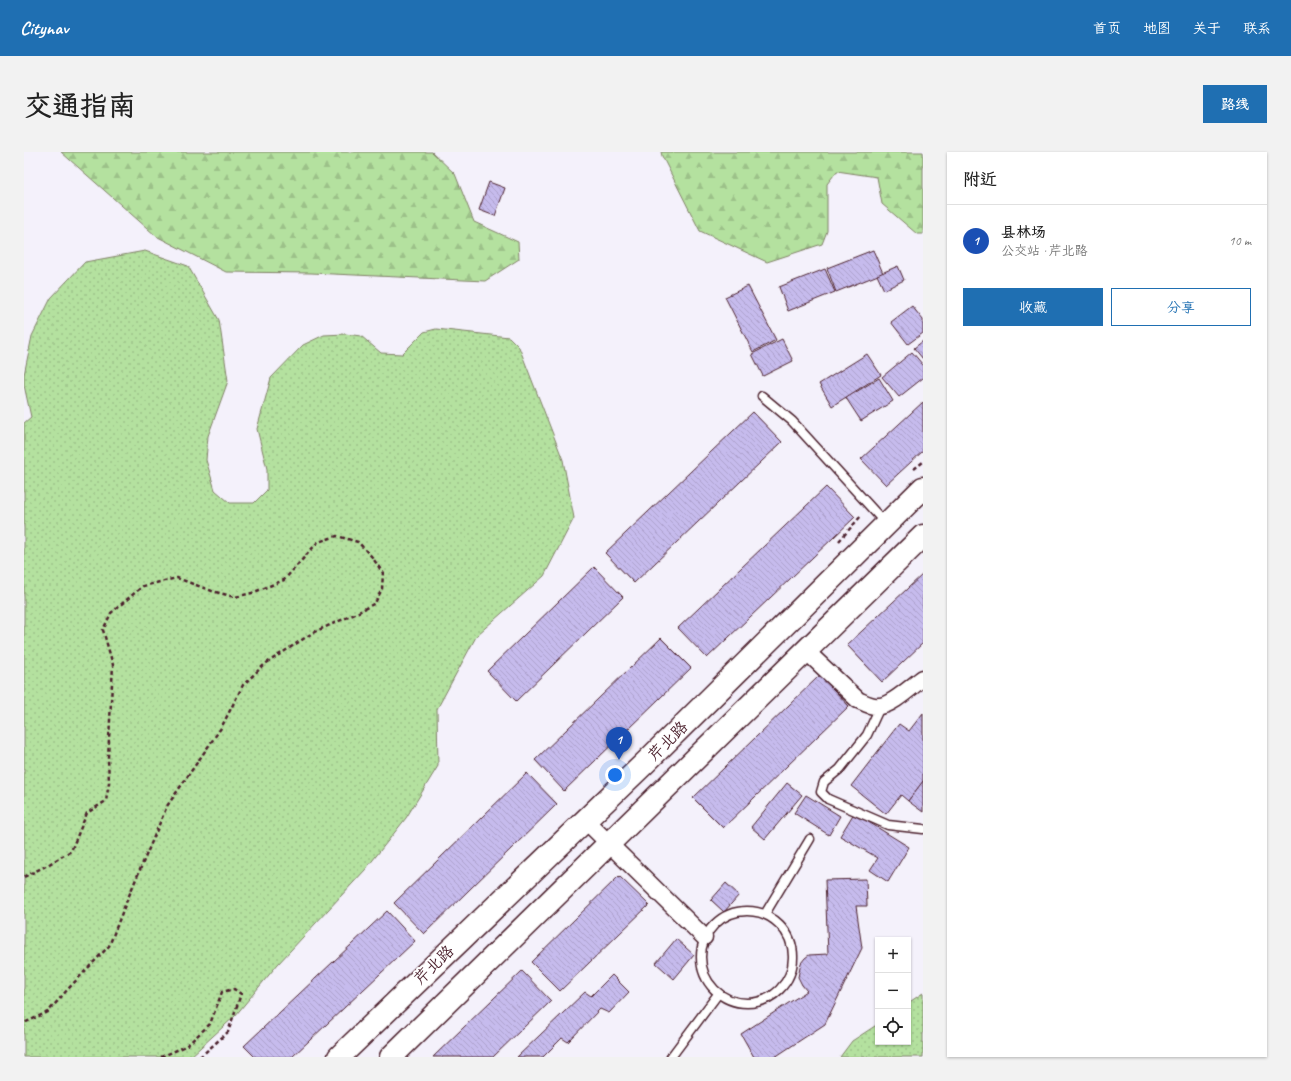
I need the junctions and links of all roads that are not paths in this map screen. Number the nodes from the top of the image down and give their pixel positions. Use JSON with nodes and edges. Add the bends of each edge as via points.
{"nodes":[{"id":1,"x":762,"y":396,"type":"dead end"},
{"id":2,"x":923,"y":488,"type":"edge"},
{"id":3,"x":886,"y":524,"type":"junction"},
{"id":4,"x":923,"y":536,"type":"edge"},
{"id":5,"x":806,"y":651,"type":"junction"},
{"id":6,"x":923,"y":678,"type":"edge"},
{"id":7,"x":880,"y":707,"type":"junction"},
{"id":8,"x":585,"y":820,"type":"junction"},
{"id":9,"x":923,"y":829,"type":"edge"},
{"id":10,"x":810,"y":839,"type":"dead end"},
{"id":11,"x":609,"y":844,"type":"junction"},
{"id":12,"x":765,"y":914,"type":"junction"},
{"id":13,"x":704,"y":937,"type":"junction"},
{"id":14,"x":718,"y":994,"type":"junction"},
{"id":15,"x":339,"y":1057,"type":"edge"},
{"id":16,"x":391,"y":1057,"type":"edge"},
{"id":17,"x":671,"y":1057,"type":"edge"}],
"edges":[{"from":1,"to":3,"type":"lane","via":[[792,421]]},
{"from":2,"to":3,"type":"main road","name":"芹北路"},
{"from":3,"to":8,"type":"main road","name":"芹北路","via":[[653,756]]},
{"from":4,"to":5,"type":"main road","name":"芹北路"},
{"from":5,"to":7,"type":"street","via":[[858,700]]},
{"from":5,"to":11,"type":"main road","name":"芹北路"},
{"from":6,"to":7,"type":"street","via":[[892,703]]},
{"from":7,"to":9,"type":"lane","via":[[867,735],[840,769],[824,782],[821,792],[828,799],[888,825]]},
{"from":8,"to":11,"type":"street"},
{"from":8,"to":15,"type":"main road","name":"芹北路"},
{"from":10,"to":12,"type":"lane"},
{"from":11,"to":13,"type":"street"},
{"from":11,"to":16,"type":"main road","name":"芹北路"},
{"from":12,"to":13,"type":"lane","via":[[751,911],[724,916]]},
{"from":12,"to":14,"type":"lane","via":[[778,922],[787,933],[792,946],[790,974],[783,987],[759,1002],[745,1004],[731,1001]]},
{"from":13,"to":14,"type":"lane","via":[[700,952],[701,968],[707,983]]},
{"from":14,"to":17,"type":"lane"}]}
